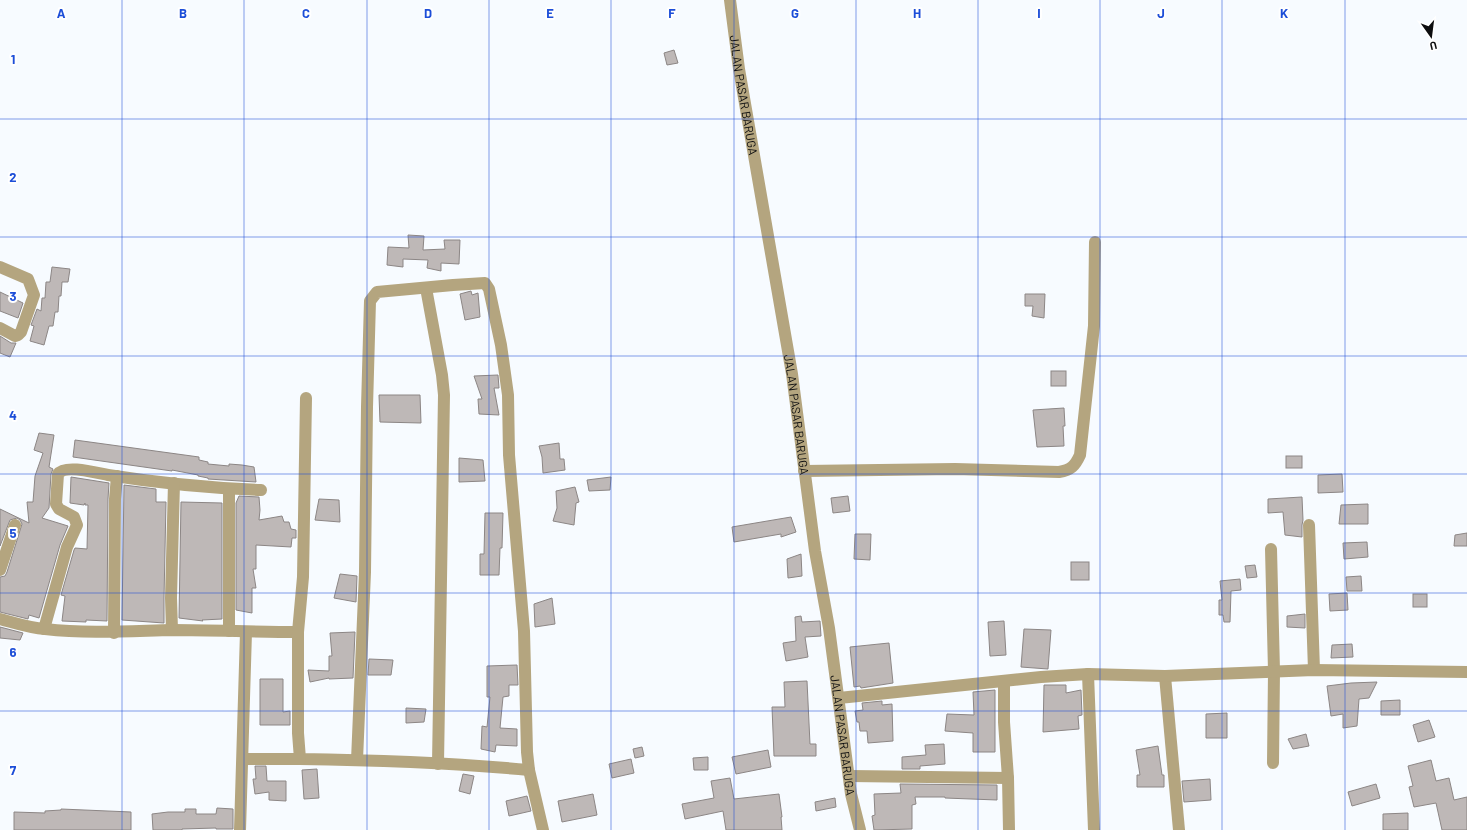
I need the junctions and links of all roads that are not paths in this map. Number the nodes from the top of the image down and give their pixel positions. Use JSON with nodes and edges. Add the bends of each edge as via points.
{"nodes":[{"id":1,"x":730,"y":0,"type":"edge"},
{"id":2,"x":1095,"y":242,"type":"dead end"},
{"id":3,"x":0,"y":267,"type":"edge"},
{"id":4,"x":426,"y":288,"type":"junction"},
{"id":5,"x":0,"y":328,"type":"edge"},
{"id":6,"x":306,"y":398,"type":"dead end"},
{"id":7,"x":804,"y":471,"type":"junction"},
{"id":8,"x":117,"y":476,"type":"junction"},
{"id":9,"x":174,"y":483,"type":"junction"},
{"id":10,"x":229,"y":489,"type":"junction"},
{"id":11,"x":261,"y":490,"type":"dead end"},
{"id":12,"x":15,"y":525,"type":"dead end"},
{"id":13,"x":1309,"y":525,"type":"dead end"},
{"id":14,"x":1271,"y":549,"type":"dead end"},
{"id":15,"x":0,"y":570,"type":"edge"},
{"id":16,"x":0,"y":619,"type":"edge"},
{"id":17,"x":44,"y":629,"type":"junction"},
{"id":18,"x":172,"y":630,"type":"junction"},
{"id":19,"x":229,"y":630,"type":"junction"},
{"id":20,"x":246,"y":632,"type":"junction"},
{"id":21,"x":298,"y":632,"type":"junction"},
{"id":22,"x":114,"y":633,"type":"junction"},
{"id":23,"x":1314,"y":670,"type":"junction"},
{"id":24,"x":1274,"y":672,"type":"junction"},
{"id":25,"x":1467,"y":672,"type":"edge"},
{"id":26,"x":1088,"y":674,"type":"junction"},
{"id":27,"x":1165,"y":676,"type":"junction"},
{"id":28,"x":1004,"y":681,"type":"junction"},
{"id":29,"x":839,"y":698,"type":"junction"},
{"id":30,"x":242,"y":759,"type":"junction"},
{"id":31,"x":300,"y":759,"type":"junction"},
{"id":32,"x":357,"y":760,"type":"junction"},
{"id":33,"x":1273,"y":763,"type":"dead end"},
{"id":34,"x":438,"y":764,"type":"junction"},
{"id":35,"x":529,"y":770,"type":"junction"},
{"id":36,"x":850,"y":776,"type":"junction"},
{"id":37,"x":1008,"y":778,"type":"junction"},
{"id":38,"x":240,"y":830,"type":"edge"},
{"id":39,"x":543,"y":830,"type":"edge"},
{"id":40,"x":860,"y":830,"type":"edge"},
{"id":41,"x":1009,"y":830,"type":"edge"},
{"id":42,"x":1094,"y":830,"type":"edge"},
{"id":43,"x":1179,"y":830,"type":"edge"}],
"edges":[{"from":1,"to":7,"type":"street","name":"JALAN PASAR BARUGA","via":[[752,152],[792,374]]},
{"from":2,"to":7,"type":"street","via":[[1094,326],[1080,455],[1073,467],[1059,472],[955,469]]},
{"from":3,"to":5,"type":"street","via":[[28,279],[34,295],[18,335],[15,336]]},
{"from":4,"to":32,"type":"street","via":[[377,292],[370,301],[365,572]]},
{"from":4,"to":34,"type":"street","via":[[442,375],[444,401]]},
{"from":4,"to":35,"type":"street","via":[[485,283],[489,290],[501,345],[508,395],[509,455],[524,631]]},
{"from":6,"to":21,"type":"street","via":[[303,576]]},
{"from":7,"to":29,"type":"street","name":"JALAN PASAR BARUGA"},
{"from":8,"to":9,"type":"street"},
{"from":8,"to":17,"type":"street","via":[[74,469],[64,469],[58,474],[56,504],[59,509],[74,517],[77,525],[67,547]]},
{"from":8,"to":22,"type":"street"},
{"from":9,"to":10,"type":"street"},
{"from":9,"to":18,"type":"street"},
{"from":10,"to":11,"type":"street"},
{"from":10,"to":19,"type":"street"},
{"from":12,"to":15,"type":"street"},
{"from":13,"to":23,"type":"street"},
{"from":14,"to":24,"type":"street"},
{"from":16,"to":17,"type":"street"},
{"from":17,"to":22,"type":"street"},
{"from":18,"to":19,"type":"street"},
{"from":18,"to":22,"type":"street"},
{"from":19,"to":20,"type":"street"},
{"from":20,"to":21,"type":"street"},
{"from":20,"to":30,"type":"street"},
{"from":21,"to":31,"type":"street"},
{"from":23,"to":24,"type":"street"},
{"from":23,"to":25,"type":"street"},
{"from":24,"to":27,"type":"street"},
{"from":24,"to":33,"type":"street"},
{"from":26,"to":27,"type":"street"},
{"from":26,"to":28,"type":"street"},
{"from":26,"to":42,"type":"street"},
{"from":27,"to":43,"type":"street"},
{"from":28,"to":29,"type":"street"},
{"from":28,"to":37,"type":"street"},
{"from":29,"to":36,"type":"street","name":"JALAN PASAR BARUGA"},
{"from":30,"to":31,"type":"street"},
{"from":30,"to":38,"type":"street"},
{"from":31,"to":32,"type":"street"},
{"from":32,"to":34,"type":"street"},
{"from":34,"to":35,"type":"street"},
{"from":35,"to":39,"type":"street"},
{"from":36,"to":37,"type":"street"},
{"from":36,"to":40,"type":"street","name":"JALAN PASAR BARUGA","via":[[851,794]]},
{"from":37,"to":41,"type":"street"}]}
